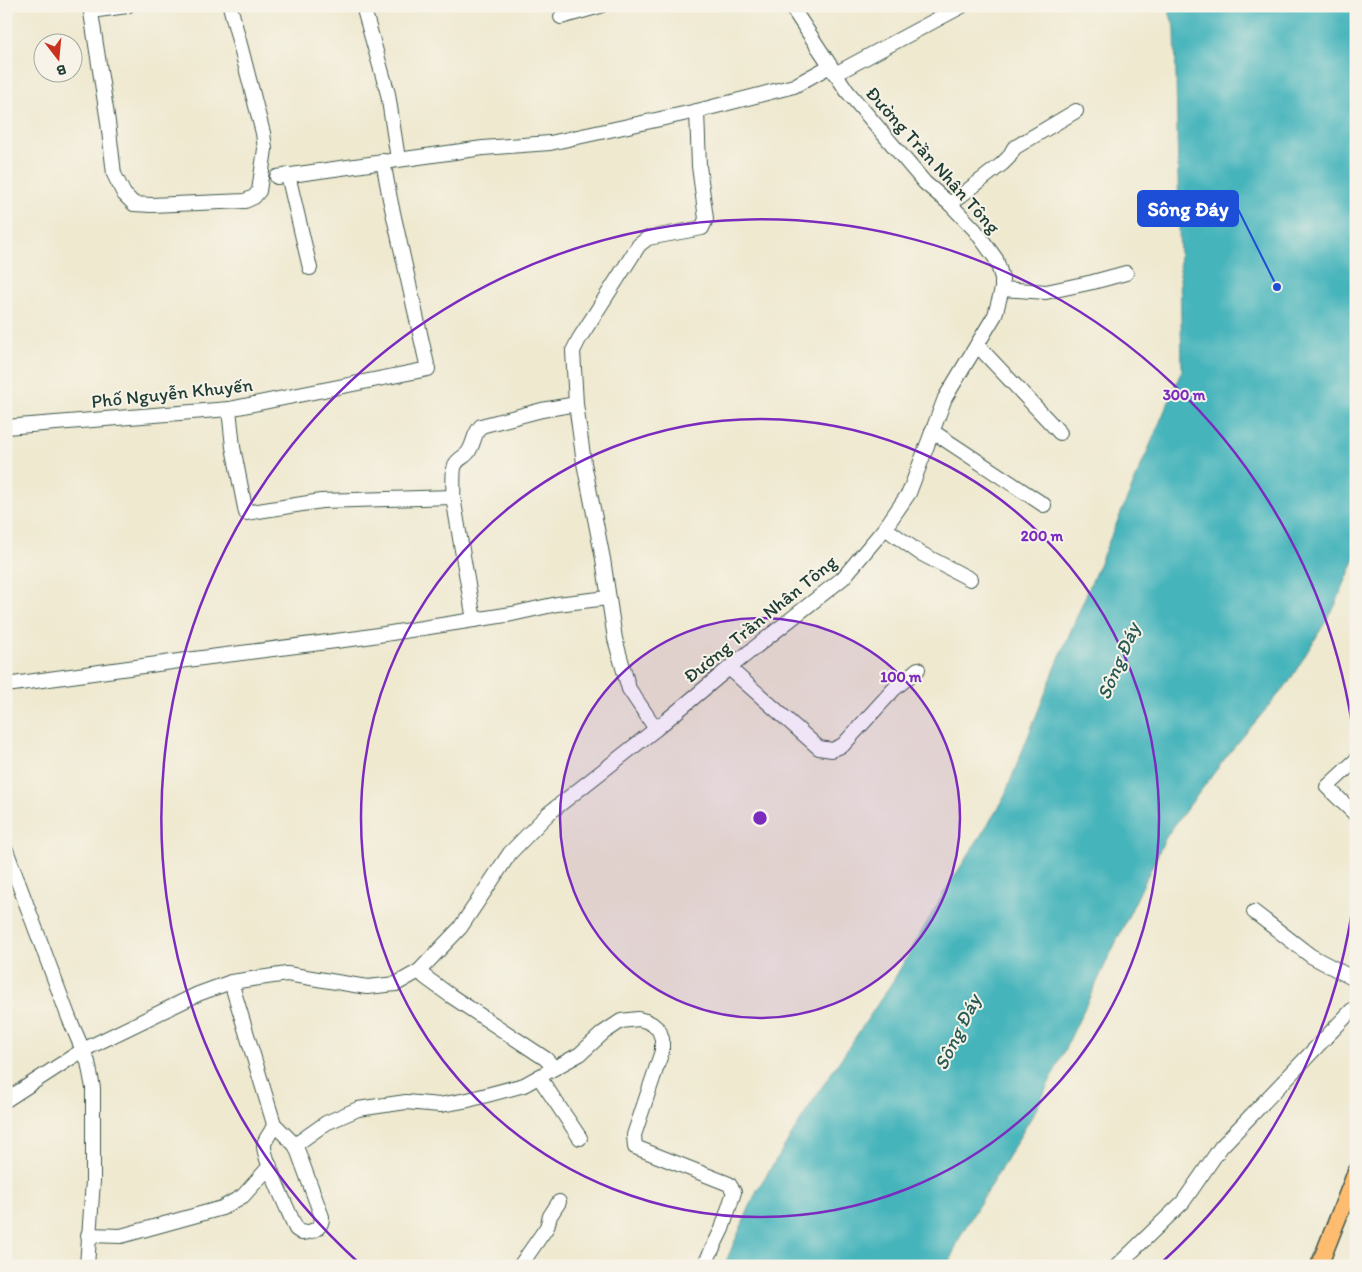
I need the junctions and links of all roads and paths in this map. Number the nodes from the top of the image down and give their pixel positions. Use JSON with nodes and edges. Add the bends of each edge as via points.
{"nodes":[{"id":1,"x":127,"y":6,"type":"edge"},
{"id":2,"x":230,"y":6,"type":"edge"},
{"id":3,"x":363,"y":6,"type":"edge"},
{"id":4,"x":600,"y":6,"type":"edge"},
{"id":5,"x":791,"y":6,"type":"edge"},
{"id":6,"x":962,"y":6,"type":"edge"},
{"id":7,"x":91,"y":8,"type":"edge"},
{"id":8,"x":561,"y":17,"type":"dead end"},
{"id":9,"x":833,"y":70,"type":"junction"},
{"id":10,"x":696,"y":111,"type":"junction"},
{"id":11,"x":1076,"y":111,"type":"dead end"},
{"id":12,"x":398,"y":159,"type":"junction"},
{"id":13,"x":383,"y":161,"type":"junction"},
{"id":14,"x":950,"y":204,"type":"junction"},
{"id":15,"x":310,"y":268,"type":"dead end"},
{"id":16,"x":1126,"y":273,"type":"dead end"},
{"id":17,"x":1002,"y":289,"type":"junction"},
{"id":18,"x":977,"y":345,"type":"junction"},
{"id":19,"x":576,"y":404,"type":"junction"},
{"id":20,"x":229,"y":409,"type":"junction"},
{"id":21,"x":6,"y":427,"type":"edge"},
{"id":22,"x":932,"y":431,"type":"junction"},
{"id":23,"x":1060,"y":433,"type":"dead end"},
{"id":24,"x":453,"y":496,"type":"junction"},
{"id":25,"x":1044,"y":505,"type":"dead end"},
{"id":26,"x":885,"y":528,"type":"junction"},
{"id":27,"x":970,"y":579,"type":"dead end"},
{"id":28,"x":608,"y":598,"type":"junction"},
{"id":29,"x":474,"y":620,"type":"junction"},
{"id":30,"x":729,"y":668,"type":"junction"},
{"id":31,"x":918,"y":669,"type":"dead end"},
{"id":32,"x":6,"y":686,"type":"edge"},
{"id":33,"x":656,"y":729,"type":"junction"},
{"id":34,"x":1356,"y":760,"type":"edge"},
{"id":35,"x":1356,"y":815,"type":"edge"},
{"id":36,"x":6,"y":850,"type":"edge"},
{"id":37,"x":1254,"y":912,"type":"dead end"},
{"id":38,"x":419,"y":971,"type":"junction"},
{"id":39,"x":1356,"y":980,"type":"edge"},
{"id":40,"x":231,"y":982,"type":"junction"},
{"id":41,"x":1352,"y":1010,"type":"dead end"},
{"id":42,"x":83,"y":1050,"type":"junction"},
{"id":43,"x":554,"y":1068,"type":"junction"},
{"id":44,"x":539,"y":1077,"type":"junction"},
{"id":45,"x":6,"y":1100,"type":"edge"},
{"id":46,"x":274,"y":1124,"type":"junction"},
{"id":47,"x":580,"y":1138,"type":"dead end"},
{"id":48,"x":295,"y":1145,"type":"junction"},
{"id":49,"x":270,"y":1166,"type":"junction"},
{"id":50,"x":1356,"y":1172,"type":"edge"},
{"id":51,"x":558,"y":1202,"type":"dead end"},
{"id":52,"x":88,"y":1235,"type":"junction"},
{"id":53,"x":87,"y":1266,"type":"edge"},
{"id":54,"x":520,"y":1266,"type":"edge"},
{"id":55,"x":704,"y":1266,"type":"edge"},
{"id":56,"x":1117,"y":1266,"type":"edge"},
{"id":57,"x":1319,"y":1266,"type":"edge"}],
"edges":[{"from":1,"to":7,"type":"street"},
{"from":2,"to":7,"type":"street","via":[[264,133],[259,191],[245,201],[151,205],[134,204],[124,194],[114,174]]},
{"from":3,"to":12,"type":"street","via":[[388,94]]},
{"from":4,"to":8,"type":"street"},
{"from":5,"to":9,"type":"street","name":"Đường Trần Nhân Tông"},
{"from":6,"to":9,"type":"street"},
{"from":9,"to":10,"type":"street","via":[[794,86]]},
{"from":9,"to":14,"type":"street","name":"Đường Trần Nhân Tông","via":[[925,183]]},
{"from":10,"to":12,"type":"street","via":[[550,143]]},
{"from":10,"to":19,"type":"street","via":[[706,219],[702,228],[648,238],[638,244],[579,339],[574,352]]},
{"from":11,"to":14,"type":"street","via":[[1014,148],[1002,164]]},
{"from":12,"to":13,"type":"street"},
{"from":13,"to":15,"type":"street","via":[[283,176]]},
{"from":13,"to":20,"type":"street","name":"Phố Nguyễn Khuyến","via":[[428,370]]},
{"from":14,"to":17,"type":"street","name":"Đường Trần Nhân Tông","via":[[976,230],[996,259]]},
{"from":16,"to":17,"type":"street","via":[[1046,292]]},
{"from":17,"to":18,"type":"street","name":"Đường Trần Nhân Tông","via":[[995,315]]},
{"from":18,"to":22,"type":"street","name":"Đường Trần Nhân Tông","via":[[945,398]]},
{"from":18,"to":23,"type":"street"},
{"from":19,"to":24,"type":"street","via":[[482,426],[467,454],[454,465]]},
{"from":19,"to":28,"type":"street"},
{"from":20,"to":21,"type":"street","name":"Phố Nguyễn Khuyến"},
{"from":20,"to":24,"type":"street","via":[[246,513],[321,501]]},
{"from":22,"to":25,"type":"street"},
{"from":22,"to":26,"type":"street","name":"Đường Trần Nhân Tông","via":[[908,493]]},
{"from":24,"to":29,"type":"street"},
{"from":26,"to":27,"type":"street","via":[[920,553]]},
{"from":26,"to":30,"type":"street","name":"Đường Trần Nhân Tông","via":[[843,578]]},
{"from":28,"to":29,"type":"street"},
{"from":28,"to":33,"type":"street","via":[[615,639],[630,689]]},
{"from":29,"to":32,"type":"street"},
{"from":30,"to":31,"type":"street","via":[[820,748],[832,750],[843,746],[894,689]]},
{"from":30,"to":33,"type":"street","name":"Đường Trần Nhân Tông"},
{"from":33,"to":38,"type":"street","name":"Đường Trần Nhân Tông","via":[[549,812],[510,853],[460,928]]},
{"from":34,"to":35,"type":"street","via":[[1327,787]]},
{"from":36,"to":42,"type":"street"},
{"from":37,"to":39,"type":"street","via":[[1310,956]]},
{"from":38,"to":40,"type":"street","name":"Đường Trần Nhân Tông","via":[[396,984],[367,987],[287,974]]},
{"from":38,"to":43,"type":"street","via":[[546,1059]]},
{"from":40,"to":42,"type":"street","name":"Đường Trần Nhân Tông","via":[[198,994]]},
{"from":40,"to":46,"type":"street"},
{"from":41,"to":56,"type":"street","via":[[1221,1147],[1183,1202]]},
{"from":42,"to":45,"type":"street","name":"Đường Trần Nhân Tông"},
{"from":42,"to":52,"type":"street","via":[[93,1088]]},
{"from":43,"to":44,"type":"street"},
{"from":43,"to":55,"type":"street","via":[[580,1054],[603,1032],[621,1021],[638,1019],[658,1030],[662,1052],[633,1143],[635,1147],[732,1187],[734,1192],[722,1229]]},
{"from":44,"to":47,"type":"street"},
{"from":44,"to":48,"type":"street","via":[[524,1085],[440,1105],[406,1102],[358,1109],[330,1120]]},
{"from":46,"to":48,"type":"street"},
{"from":46,"to":49,"type":"street","via":[[264,1144]]},
{"from":48,"to":49,"type":"street","via":[[322,1217],[316,1229],[302,1233],[296,1229]]},
{"from":49,"to":52,"type":"street","via":[[243,1196],[222,1208],[121,1236]]},
{"from":50,"to":57,"type":"main road"},
{"from":51,"to":54,"type":"street","via":[[547,1227]]},
{"from":52,"to":53,"type":"street"}]}
